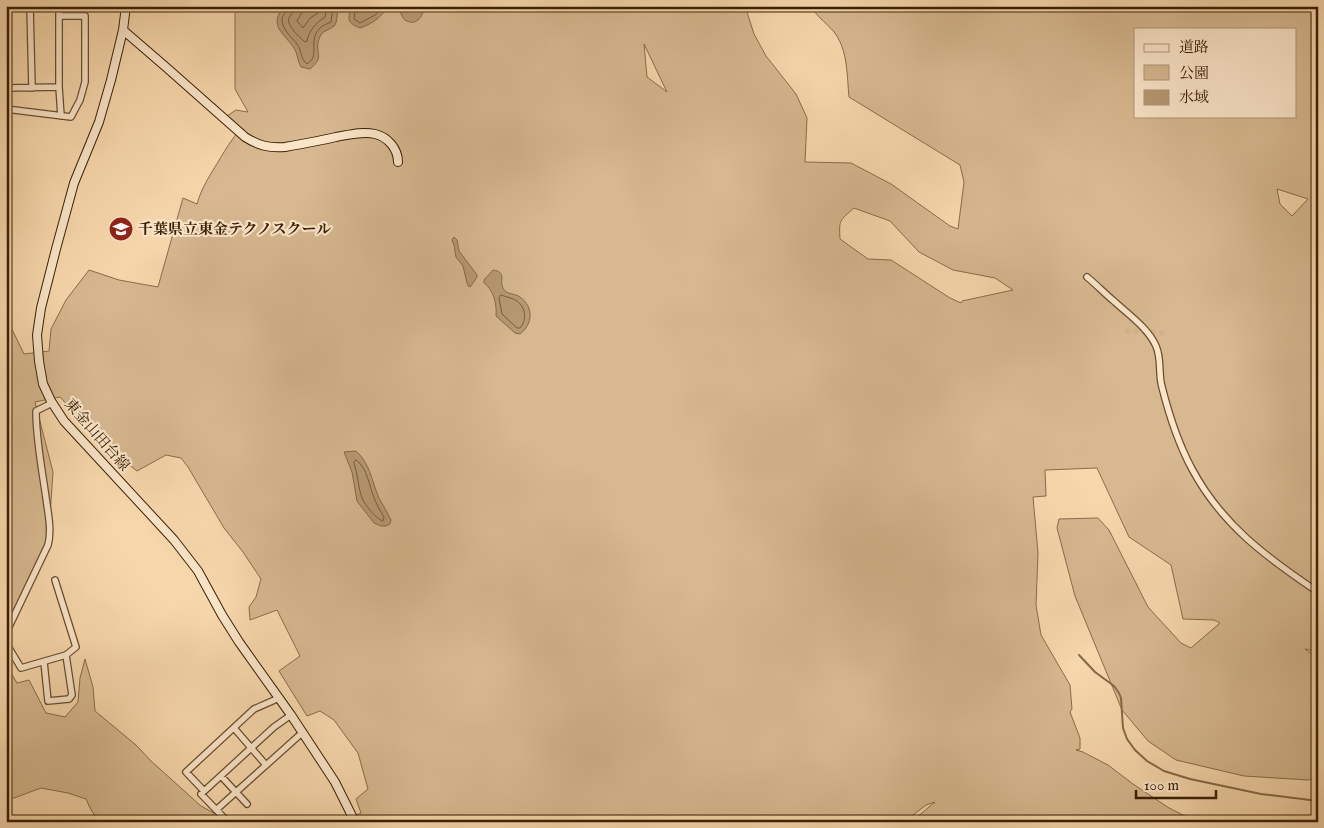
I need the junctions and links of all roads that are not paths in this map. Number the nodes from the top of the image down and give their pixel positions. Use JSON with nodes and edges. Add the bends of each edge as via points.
{"nodes":[{"id":1,"x":30,"y":6,"type":"edge"},
{"id":2,"x":59,"y":6,"type":"edge"},
{"id":3,"x":126,"y":6,"type":"edge"},
{"id":4,"x":59,"y":16,"type":"junction"},
{"id":5,"x":123,"y":30,"type":"junction"},
{"id":6,"x":59,"y":87,"type":"junction"},
{"id":7,"x":6,"y":88,"type":"edge"},
{"id":8,"x":32,"y":88,"type":"junction"},
{"id":9,"x":6,"y":109,"type":"edge"},
{"id":10,"x":61,"y":116,"type":"junction"},
{"id":11,"x":398,"y":162,"type":"dead end"},
{"id":12,"x":1086,"y":277,"type":"dead end"},
{"id":13,"x":52,"y":403,"type":"junction"},
{"id":14,"x":56,"y":580,"type":"dead end"},
{"id":15,"x":1318,"y":592,"type":"edge"},
{"id":16,"x":6,"y":633,"type":"edge"},
{"id":17,"x":6,"y":643,"type":"edge"},
{"id":18,"x":66,"y":655,"type":"junction"},
{"id":19,"x":44,"y":662,"type":"junction"},
{"id":20,"x":279,"y":698,"type":"junction"},
{"id":21,"x":291,"y":715,"type":"junction"},
{"id":22,"x":234,"y":728,"type":"junction"},
{"id":23,"x":303,"y":732,"type":"junction"},
{"id":24,"x":251,"y":748,"type":"junction"},
{"id":25,"x":266,"y":764,"type":"junction"},
{"id":26,"x":221,"y":776,"type":"junction"},
{"id":27,"x":204,"y":792,"type":"junction"},
{"id":28,"x":237,"y":792,"type":"junction"},
{"id":29,"x":247,"y":804,"type":"dead end"},
{"id":30,"x":216,"y":810,"type":"junction"},
{"id":31,"x":228,"y":822,"type":"edge"},
{"id":32,"x":355,"y":822,"type":"edge"}],
"edges":[{"from":1,"to":8,"type":"street"},
{"from":2,"to":4,"type":"street"},
{"from":3,"to":5,"type":"main road","name":"東金山田台線"},
{"from":4,"to":6,"type":"street"},
{"from":4,"to":10,"type":"street","via":[[85,16],[85,82],[71,118]]},
{"from":5,"to":11,"type":"main road","via":[[256,144],[285,147],[357,133],[375,134],[394,147]]},
{"from":5,"to":13,"type":"main road","name":"東金山田台線","via":[[99,122],[74,183],[41,308],[37,335],[39,361],[43,384]]},
{"from":6,"to":8,"type":"street"},
{"from":6,"to":10,"type":"street"},
{"from":7,"to":8,"type":"street"},
{"from":9,"to":10,"type":"street"},
{"from":12,"to":15,"type":"street","via":[[1134,319],[1156,346],[1161,385],[1176,434],[1191,468],[1207,493],[1232,525],[1255,547]]},
{"from":13,"to":16,"type":"street","via":[[36,412],[50,538]]},
{"from":13,"to":20,"type":"main road","name":"東金山田台線","via":[[64,421],[198,571],[239,642]]},
{"from":14,"to":18,"type":"street","via":[[76,647]]},
{"from":17,"to":19,"type":"street","via":[[21,668]]},
{"from":18,"to":19,"type":"street"},
{"from":18,"to":19,"type":"street","via":[[72,695],[69,699],[48,701]]},
{"from":20,"to":21,"type":"main road","name":"東金山田台線"},
{"from":20,"to":22,"type":"street","via":[[254,709]]},
{"from":21,"to":23,"type":"main road","name":"東金山田台線"},
{"from":21,"to":24,"type":"street"},
{"from":22,"to":24,"type":"street"},
{"from":22,"to":27,"type":"street","via":[[186,772]]},
{"from":23,"to":25,"type":"street"},
{"from":23,"to":32,"type":"main road","name":"東金山田台線"},
{"from":24,"to":25,"type":"street"},
{"from":24,"to":26,"type":"street"},
{"from":25,"to":28,"type":"street"},
{"from":26,"to":27,"type":"street"},
{"from":26,"to":28,"type":"street"},
{"from":27,"to":30,"type":"street","via":[[201,794]]},
{"from":28,"to":29,"type":"street"},
{"from":28,"to":30,"type":"street"},
{"from":30,"to":31,"type":"street"}]}
